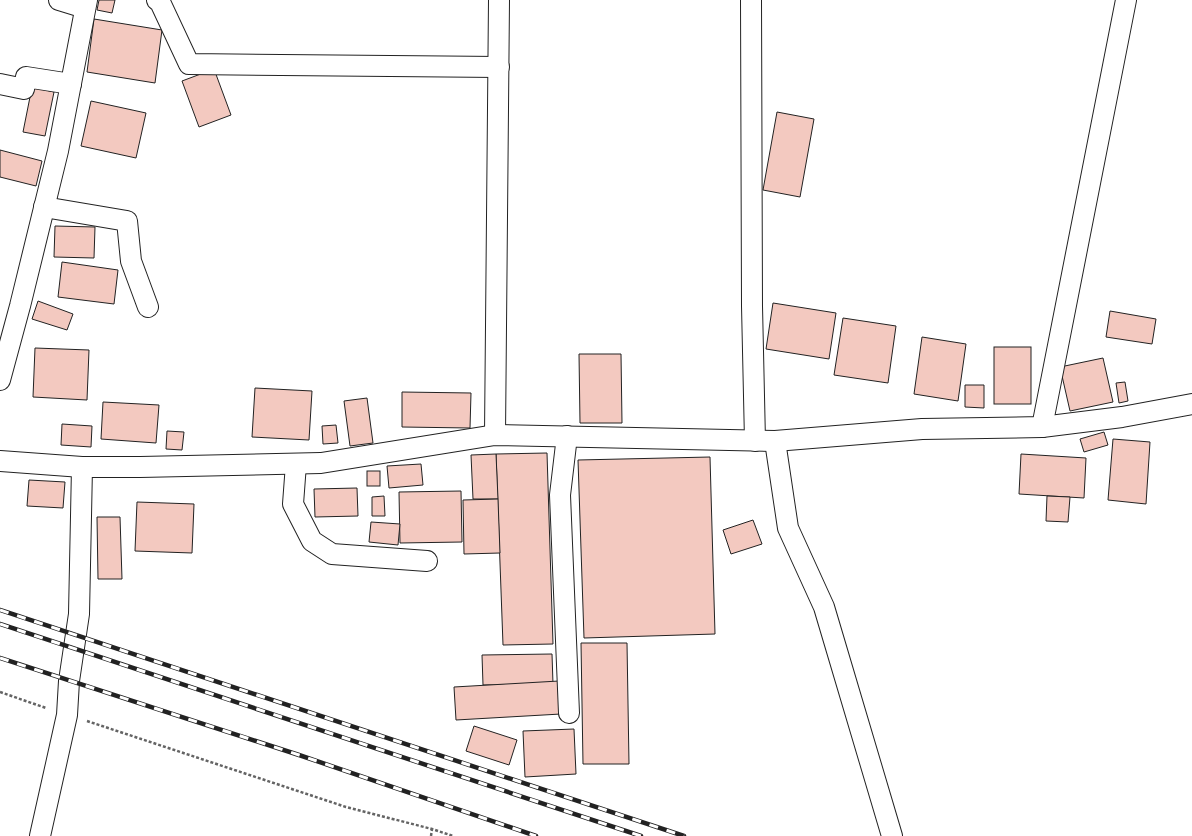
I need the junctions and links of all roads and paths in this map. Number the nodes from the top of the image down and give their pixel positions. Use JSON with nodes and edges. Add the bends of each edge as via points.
{"nodes":[{"id":1,"x":59,"y":0,"type":"edge"},
{"id":2,"x":157,"y":0,"type":"edge"},
{"id":3,"x":499,"y":0,"type":"edge"},
{"id":4,"x":751,"y":0,"type":"edge"},
{"id":5,"x":1126,"y":0,"type":"edge"},
{"id":6,"x":86,"y":4,"type":"edge"},
{"id":7,"x":499,"y":67,"type":"junction"},
{"id":8,"x":0,"y":84,"type":"edge"},
{"id":9,"x":71,"y":84,"type":"junction"},
{"id":10,"x":44,"y":207,"type":"junction"},
{"id":11,"x":148,"y":307,"type":"dead end"},
{"id":12,"x":0,"y":380,"type":"edge"},
{"id":13,"x":1192,"y":404,"type":"edge"},
{"id":14,"x":1042,"y":427,"type":"junction"},
{"id":15,"x":495,"y":435,"type":"junction"},
{"id":16,"x":567,"y":436,"type":"junction"},
{"id":17,"x":755,"y":441,"type":"junction"},
{"id":18,"x":775,"y":441,"type":"junction"},
{"id":19,"x":0,"y":460,"type":"edge"},
{"id":20,"x":296,"y":464,"type":"junction"},
{"id":21,"x":82,"y":467,"type":"junction"},
{"id":22,"x":427,"y":561,"type":"dead end"},
{"id":23,"x":0,"y":692,"type":"edge"},
{"id":24,"x":569,"y":713,"type":"dead end"},
{"id":25,"x":67,"y":715,"type":"junction"},
{"id":26,"x":432,"y":829,"type":"junction"},
{"id":27,"x":40,"y":836,"type":"edge"},
{"id":28,"x":431,"y":836,"type":"edge"},
{"id":29,"x":452,"y":836,"type":"edge"},
{"id":30,"x":892,"y":836,"type":"edge"}],
"edges":[{"from":1,"to":6,"type":"street"},
{"from":2,"to":7,"type":"street","via":[[189,64]]},
{"from":3,"to":7,"type":"street"},
{"from":4,"to":17,"type":"street"},
{"from":5,"to":14,"type":"street"},
{"from":6,"to":9,"type":"street"},
{"from":7,"to":15,"type":"street"},
{"from":8,"to":9,"type":"street","via":[[24,90],[26,77]]},
{"from":9,"to":10,"type":"street"},
{"from":10,"to":11,"type":"street","via":[[127,221],[131,262]]},
{"from":10,"to":12,"type":"street"},
{"from":13,"to":14,"type":"street","via":[[1122,417]]},
{"from":14,"to":18,"type":"street","via":[[922,429]]},
{"from":15,"to":16,"type":"street"},
{"from":15,"to":20,"type":"street","via":[[321,463]]},
{"from":16,"to":17,"type":"street"},
{"from":16,"to":24,"type":"street","via":[[560,495]]},
{"from":17,"to":18,"type":"street"},
{"from":18,"to":30,"type":"street","via":[[788,528],[824,607]]},
{"from":19,"to":21,"type":"street"},
{"from":20,"to":21,"type":"street"},
{"from":20,"to":22,"type":"street","via":[[293,504],[312,541],[332,554]]},
{"from":21,"to":25,"type":"street","via":[[80,614],[69,681]]},
{"from":23,"to":25,"type":"path"},
{"from":25,"to":26,"type":"path","via":[[346,807]]},
{"from":25,"to":27,"type":"street"},
{"from":26,"to":28,"type":"path"},
{"from":26,"to":29,"type":"path"}]}
